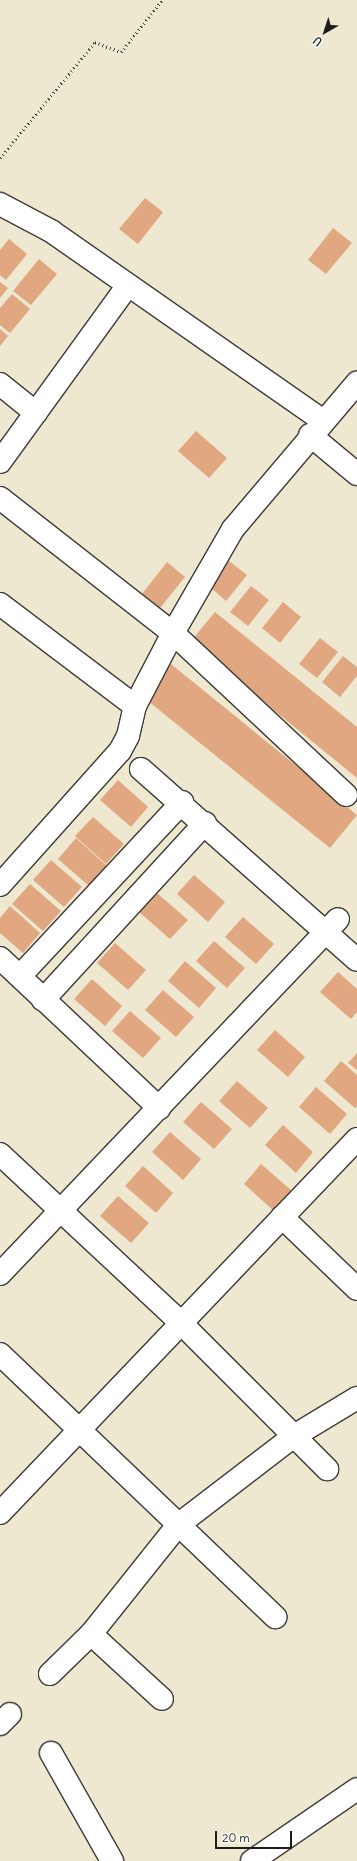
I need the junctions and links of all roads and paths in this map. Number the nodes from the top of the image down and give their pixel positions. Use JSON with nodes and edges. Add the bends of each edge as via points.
{"nodes":[{"id":1,"x":162,"y":0,"type":"edge"},
{"id":2,"x":0,"y":158,"type":"edge"},
{"id":3,"x":0,"y":204,"type":"edge"},
{"id":4,"x":128,"y":284,"type":"junction"},
{"id":5,"x":357,"y":383,"type":"edge"},
{"id":6,"x":0,"y":384,"type":"edge"},
{"id":7,"x":36,"y":413,"type":"junction"},
{"id":8,"x":317,"y":428,"type":"junction"},
{"id":9,"x":0,"y":462,"type":"edge"},
{"id":10,"x":357,"y":474,"type":"edge"},
{"id":11,"x":0,"y":498,"type":"edge"},
{"id":12,"x":0,"y":604,"type":"edge"},
{"id":13,"x":173,"y":633,"type":"junction"},
{"id":14,"x":135,"y":706,"type":"junction"},
{"id":15,"x":141,"y":769,"type":"dead end"},
{"id":16,"x":346,"y":795,"type":"dead end"},
{"id":17,"x":182,"y":802,"type":"junction"},
{"id":18,"x":205,"y":823,"type":"junction"},
{"id":19,"x":0,"y":885,"type":"edge"},
{"id":20,"x":332,"y":926,"type":"junction"},
{"id":21,"x":0,"y":958,"type":"edge"},
{"id":22,"x":357,"y":960,"type":"edge"},
{"id":23,"x":20,"y":976,"type":"junction"},
{"id":24,"x":43,"y":1000,"type":"junction"},
{"id":25,"x":159,"y":1108,"type":"junction"},
{"id":26,"x":357,"y":1139,"type":"edge"},
{"id":27,"x":0,"y":1154,"type":"edge"},
{"id":28,"x":61,"y":1211,"type":"junction"},
{"id":29,"x":282,"y":1217,"type":"junction"},
{"id":30,"x":0,"y":1274,"type":"edge"},
{"id":31,"x":357,"y":1289,"type":"edge"},
{"id":32,"x":181,"y":1323,"type":"junction"},
{"id":33,"x":0,"y":1354,"type":"edge"},
{"id":34,"x":357,"y":1398,"type":"edge"},
{"id":35,"x":79,"y":1431,"type":"junction"},
{"id":36,"x":294,"y":1436,"type":"junction"},
{"id":37,"x":327,"y":1469,"type":"dead end"},
{"id":38,"x":0,"y":1513,"type":"edge"},
{"id":39,"x":178,"y":1525,"type":"junction"},
{"id":40,"x":275,"y":1617,"type":"dead end"},
{"id":41,"x":91,"y":1634,"type":"junction"},
{"id":42,"x":50,"y":1674,"type":"dead end"},
{"id":43,"x":162,"y":1699,"type":"dead end"},
{"id":44,"x":51,"y":1753,"type":"dead end"},
{"id":45,"x":357,"y":1789,"type":"edge"},
{"id":46,"x":112,"y":1861,"type":"edge"},
{"id":47,"x":252,"y":1861,"type":"edge"}],
"edges":[{"from":1,"to":2,"type":"path","via":[[121,52],[95,42]]},
{"from":3,"to":4,"type":"street","via":[[51,231]]},
{"from":4,"to":7,"type":"street"},
{"from":4,"to":8,"type":"street"},
{"from":5,"to":8,"type":"street"},
{"from":6,"to":7,"type":"street"},
{"from":7,"to":9,"type":"street"},
{"from":8,"to":10,"type":"street"},
{"from":8,"to":13,"type":"street","via":[[233,529]]},
{"from":11,"to":13,"type":"street"},
{"from":12,"to":14,"type":"street"},
{"from":13,"to":14,"type":"street"},
{"from":13,"to":16,"type":"street"},
{"from":14,"to":19,"type":"street","via":[[128,736],[120,751]]},
{"from":15,"to":17,"type":"street"},
{"from":17,"to":18,"type":"street"},
{"from":17,"to":23,"type":"street"},
{"from":18,"to":20,"type":"street"},
{"from":18,"to":24,"type":"street"},
{"from":20,"to":22,"type":"street"},
{"from":20,"to":25,"type":"street"},
{"from":21,"to":23,"type":"street"},
{"from":23,"to":24,"type":"street"},
{"from":24,"to":25,"type":"street"},
{"from":25,"to":28,"type":"street"},
{"from":26,"to":29,"type":"street"},
{"from":27,"to":28,"type":"street"},
{"from":28,"to":30,"type":"street"},
{"from":28,"to":32,"type":"street"},
{"from":29,"to":31,"type":"street"},
{"from":29,"to":32,"type":"street"},
{"from":32,"to":35,"type":"street"},
{"from":32,"to":36,"type":"street"},
{"from":33,"to":35,"type":"street"},
{"from":34,"to":36,"type":"street"},
{"from":35,"to":38,"type":"street"},
{"from":35,"to":39,"type":"street"},
{"from":36,"to":37,"type":"street"},
{"from":36,"to":39,"type":"street"},
{"from":39,"to":40,"type":"street"},
{"from":39,"to":41,"type":"street"},
{"from":41,"to":42,"type":"street"},
{"from":41,"to":43,"type":"street"},
{"from":44,"to":46,"type":"street"},
{"from":45,"to":47,"type":"street"}]}
